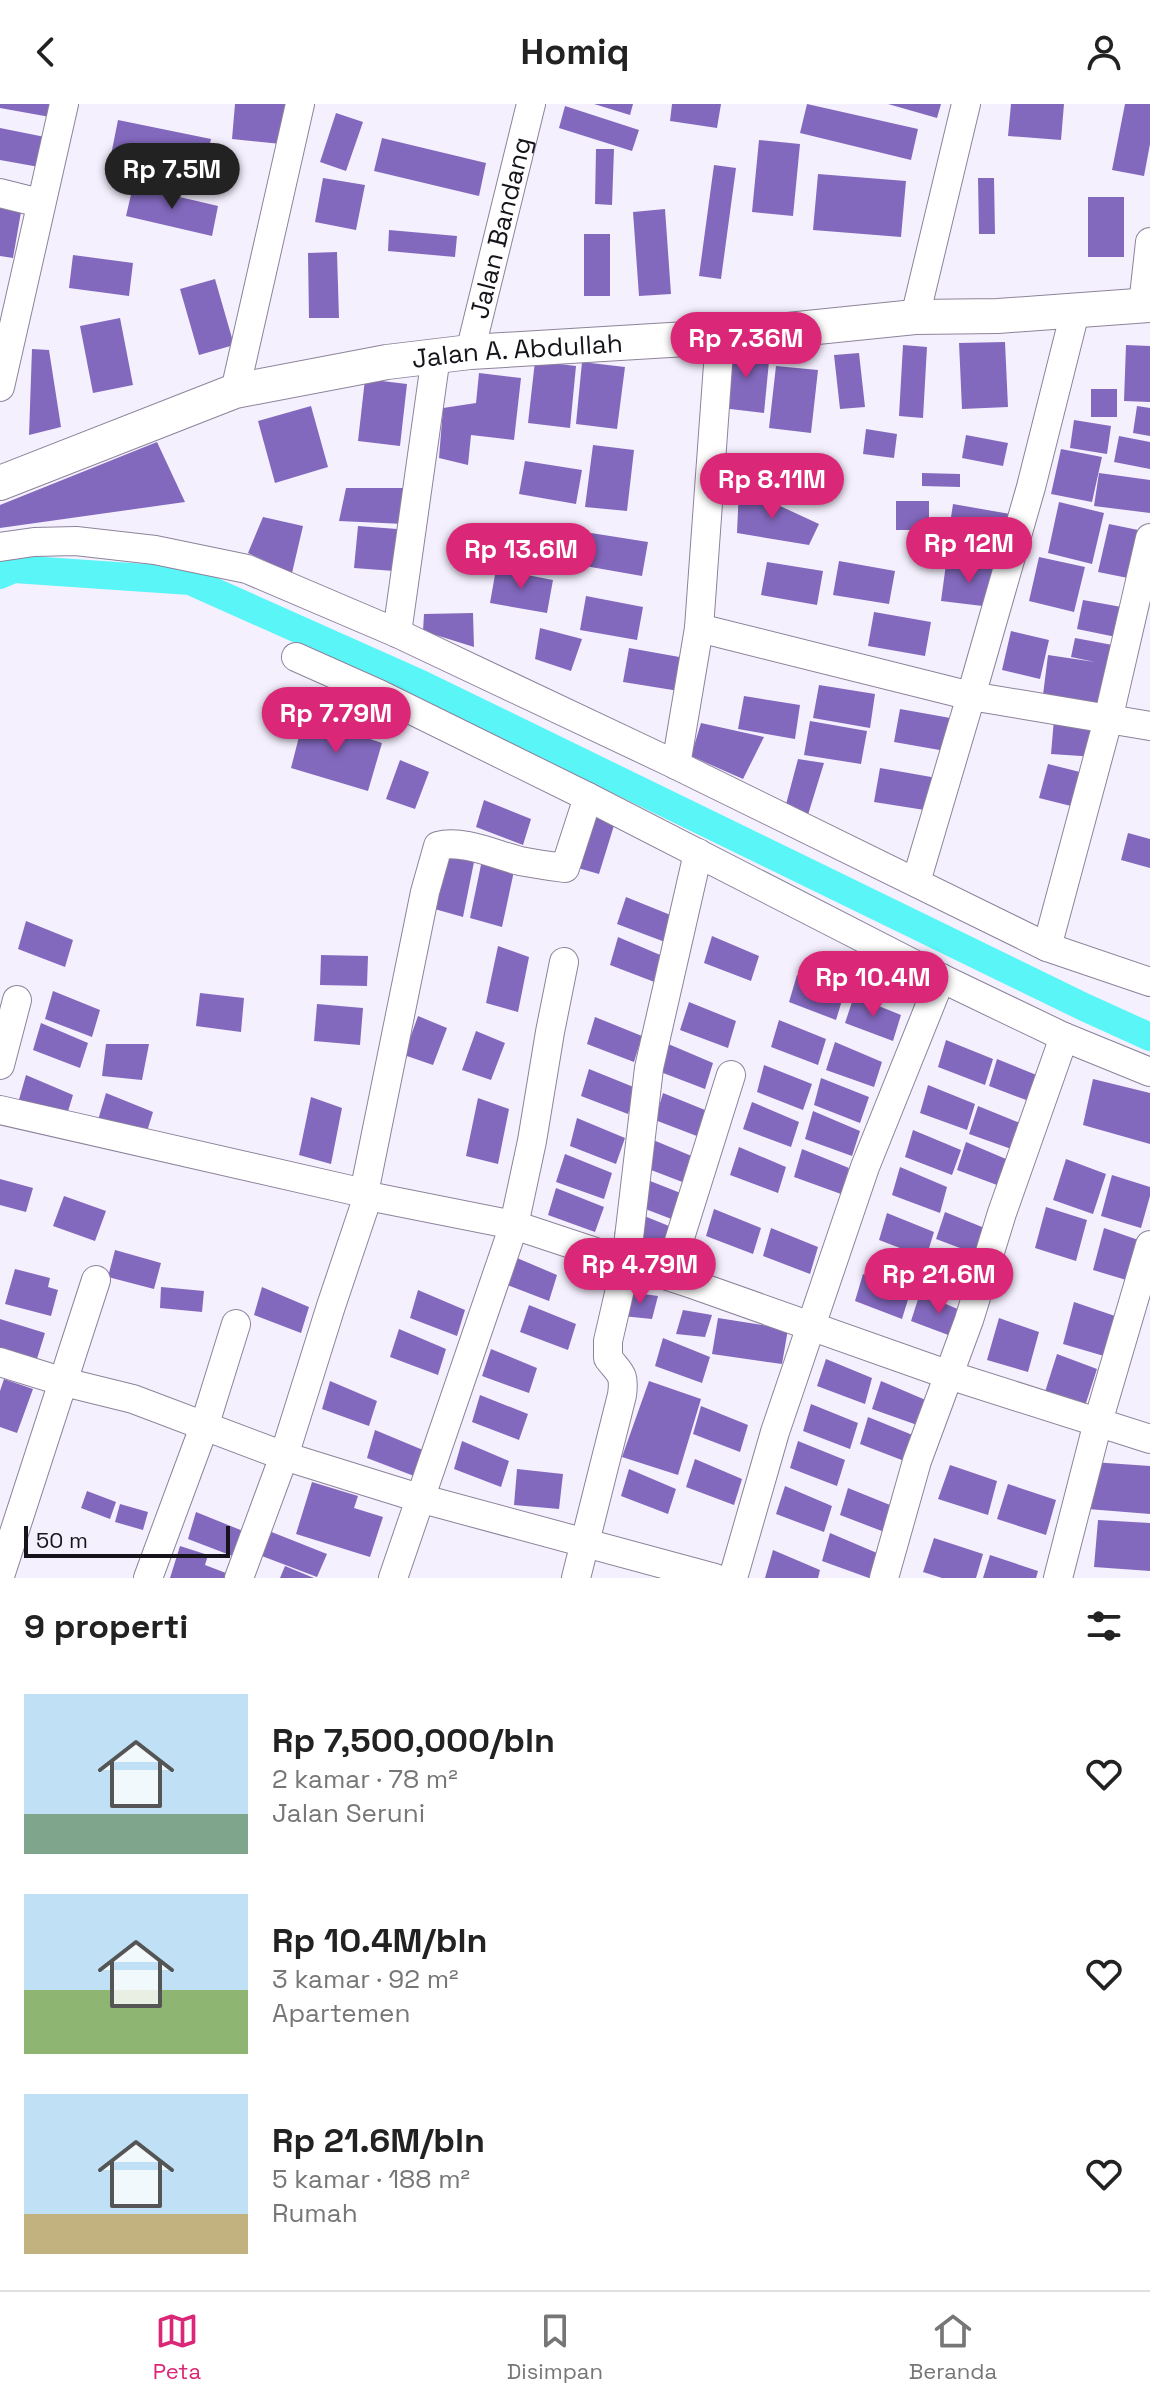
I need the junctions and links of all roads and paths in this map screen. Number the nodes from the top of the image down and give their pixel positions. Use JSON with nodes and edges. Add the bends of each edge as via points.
{"nodes":[{"id":1,"x":64,"y":104,"type":"edge"},
{"id":2,"x":300,"y":104,"type":"edge"},
{"id":3,"x":531,"y":104,"type":"edge"},
{"id":4,"x":966,"y":104,"type":"edge"},
{"id":5,"x":0,"y":193,"type":"edge"},
{"id":6,"x":40,"y":203,"type":"junction"},
{"id":7,"x":1150,"y":242,"type":"edge"},
{"id":8,"x":1146,"y":305,"type":"edge"},
{"id":9,"x":1075,"y":312,"type":"junction"},
{"id":10,"x":915,"y":317,"type":"junction"},
{"id":11,"x":720,"y":337,"type":"junction"},
{"id":12,"x":470,"y":352,"type":"junction"},
{"id":13,"x":436,"y":356,"type":"junction"},
{"id":14,"x":0,"y":387,"type":"edge"},
{"id":15,"x":235,"y":391,"type":"junction"},
{"id":16,"x":0,"y":483,"type":"edge"},
{"id":17,"x":1150,"y":538,"type":"edge"},
{"id":18,"x":0,"y":547,"type":"edge"},
{"id":19,"x":699,"y":628,"type":"junction"},
{"id":20,"x":397,"y":633,"type":"junction"},
{"id":21,"x":296,"y":657,"type":"dead end"},
{"id":22,"x":971,"y":696,"type":"junction"},
{"id":23,"x":1108,"y":720,"type":"junction"},
{"id":24,"x":1150,"y":726,"type":"edge"},
{"id":25,"x":676,"y":765,"type":"junction"},
{"id":26,"x":588,"y":797,"type":"junction"},
{"id":27,"x":698,"y":853,"type":"junction"},
{"id":28,"x":916,"y":882,"type":"junction"},
{"id":29,"x":1047,"y":947,"type":"junction"},
{"id":30,"x":564,"y":962,"type":"dead end"},
{"id":31,"x":941,"y":978,"type":"junction"},
{"id":32,"x":1150,"y":982,"type":"edge"},
{"id":33,"x":17,"y":1000,"type":"dead end"},
{"id":34,"x":1064,"y":1037,"type":"junction"},
{"id":35,"x":0,"y":1065,"type":"edge"},
{"id":36,"x":1150,"y":1072,"type":"edge"},
{"id":37,"x":731,"y":1075,"type":"dead end"},
{"id":38,"x":0,"y":1110,"type":"edge"},
{"id":39,"x":366,"y":1195,"type":"junction"},
{"id":40,"x":514,"y":1225,"type":"junction"},
{"id":41,"x":1150,"y":1245,"type":"edge"},
{"id":42,"x":626,"y":1263,"type":"junction"},
{"id":43,"x":668,"y":1276,"type":"junction"},
{"id":44,"x":96,"y":1280,"type":"dead end"},
{"id":45,"x":236,"y":1324,"type":"dead end"},
{"id":46,"x":812,"y":1326,"type":"junction"},
{"id":47,"x":0,"y":1362,"type":"edge"},
{"id":48,"x":949,"y":1375,"type":"junction"},
{"id":49,"x":64,"y":1382,"type":"junction"},
{"id":50,"x":1098,"y":1422,"type":"junction"},
{"id":51,"x":204,"y":1427,"type":"junction"},
{"id":52,"x":1150,"y":1439,"type":"edge"},
{"id":53,"x":284,"y":1456,"type":"junction"},
{"id":54,"x":419,"y":1498,"type":"junction"},
{"id":55,"x":586,"y":1543,"type":"junction"},
{"id":56,"x":0,"y":1576,"type":"edge"},
{"id":57,"x":148,"y":1578,"type":"edge"},
{"id":58,"x":239,"y":1578,"type":"edge"},
{"id":59,"x":393,"y":1578,"type":"edge"},
{"id":60,"x":576,"y":1578,"type":"edge"},
{"id":61,"x":715,"y":1578,"type":"edge"},
{"id":62,"x":733,"y":1578,"type":"edge"},
{"id":63,"x":884,"y":1578,"type":"edge"},
{"id":64,"x":1058,"y":1578,"type":"edge"}],
"edges":[{"from":1,"to":6,"type":"street"},
{"from":2,"to":15,"type":"street"},
{"from":3,"to":12,"type":"street","name":"Jalan Bandang"},
{"from":4,"to":10,"type":"street"},
{"from":5,"to":6,"type":"street"},
{"from":6,"to":14,"type":"street"},
{"from":7,"to":8,"type":"street"},
{"from":8,"to":9,"type":"street","name":"Jalan A. Abdullah"},
{"from":9,"to":10,"type":"street","name":"Jalan A. Abdullah"},
{"from":9,"to":22,"type":"street"},
{"from":10,"to":11,"type":"street","name":"Jalan A. Abdullah"},
{"from":11,"to":12,"type":"street","name":"Jalan A. Abdullah"},
{"from":11,"to":19,"type":"street"},
{"from":12,"to":13,"type":"street","name":"Jalan A. Abdullah"},
{"from":13,"to":15,"type":"street","name":"Jalan A. Abdullah"},
{"from":13,"to":20,"type":"street"},
{"from":15,"to":16,"type":"street","name":"Jalan A. Abdullah"},
{"from":17,"to":23,"type":"street"},
{"from":18,"to":20,"type":"street","via":[[76,541],[247,569]]},
{"from":19,"to":22,"type":"street"},
{"from":19,"to":25,"type":"street"},
{"from":20,"to":25,"type":"street"},
{"from":21,"to":26,"type":"street"},
{"from":22,"to":23,"type":"street"},
{"from":22,"to":28,"type":"street"},
{"from":23,"to":24,"type":"street"},
{"from":23,"to":29,"type":"street"},
{"from":25,"to":28,"type":"street"},
{"from":26,"to":27,"type":"street"},
{"from":26,"to":39,"type":"street","via":[[565,868],[463,844],[438,846]]},
{"from":27,"to":31,"type":"street"},
{"from":27,"to":42,"type":"street","via":[[649,1068]]},
{"from":28,"to":29,"type":"street"},
{"from":29,"to":32,"type":"street"},
{"from":30,"to":40,"type":"street"},
{"from":31,"to":34,"type":"street"},
{"from":31,"to":46,"type":"street","via":[[865,1167]]},
{"from":33,"to":35,"type":"street"},
{"from":34,"to":36,"type":"street"},
{"from":34,"to":48,"type":"street"},
{"from":37,"to":43,"type":"street"},
{"from":38,"to":39,"type":"street"},
{"from":39,"to":40,"type":"street"},
{"from":39,"to":53,"type":"street"},
{"from":40,"to":42,"type":"street"},
{"from":40,"to":54,"type":"street"},
{"from":41,"to":50,"type":"street"},
{"from":42,"to":43,"type":"street"},
{"from":42,"to":55,"type":"street","via":[[608,1341],[610,1361],[623,1385]]},
{"from":43,"to":46,"type":"street"},
{"from":44,"to":49,"type":"street"},
{"from":45,"to":51,"type":"street"},
{"from":46,"to":48,"type":"street"},
{"from":46,"to":62,"type":"street"},
{"from":47,"to":49,"type":"street"},
{"from":48,"to":50,"type":"street"},
{"from":48,"to":63,"type":"street","via":[[917,1461]]},
{"from":49,"to":51,"type":"street","via":[[133,1399]]},
{"from":49,"to":56,"type":"street"},
{"from":50,"to":52,"type":"street"},
{"from":50,"to":64,"type":"street"},
{"from":51,"to":53,"type":"street"},
{"from":51,"to":57,"type":"street"},
{"from":53,"to":54,"type":"street"},
{"from":53,"to":58,"type":"street"},
{"from":54,"to":55,"type":"street"},
{"from":54,"to":59,"type":"street"},
{"from":55,"to":60,"type":"street"},
{"from":55,"to":61,"type":"street"}]}
